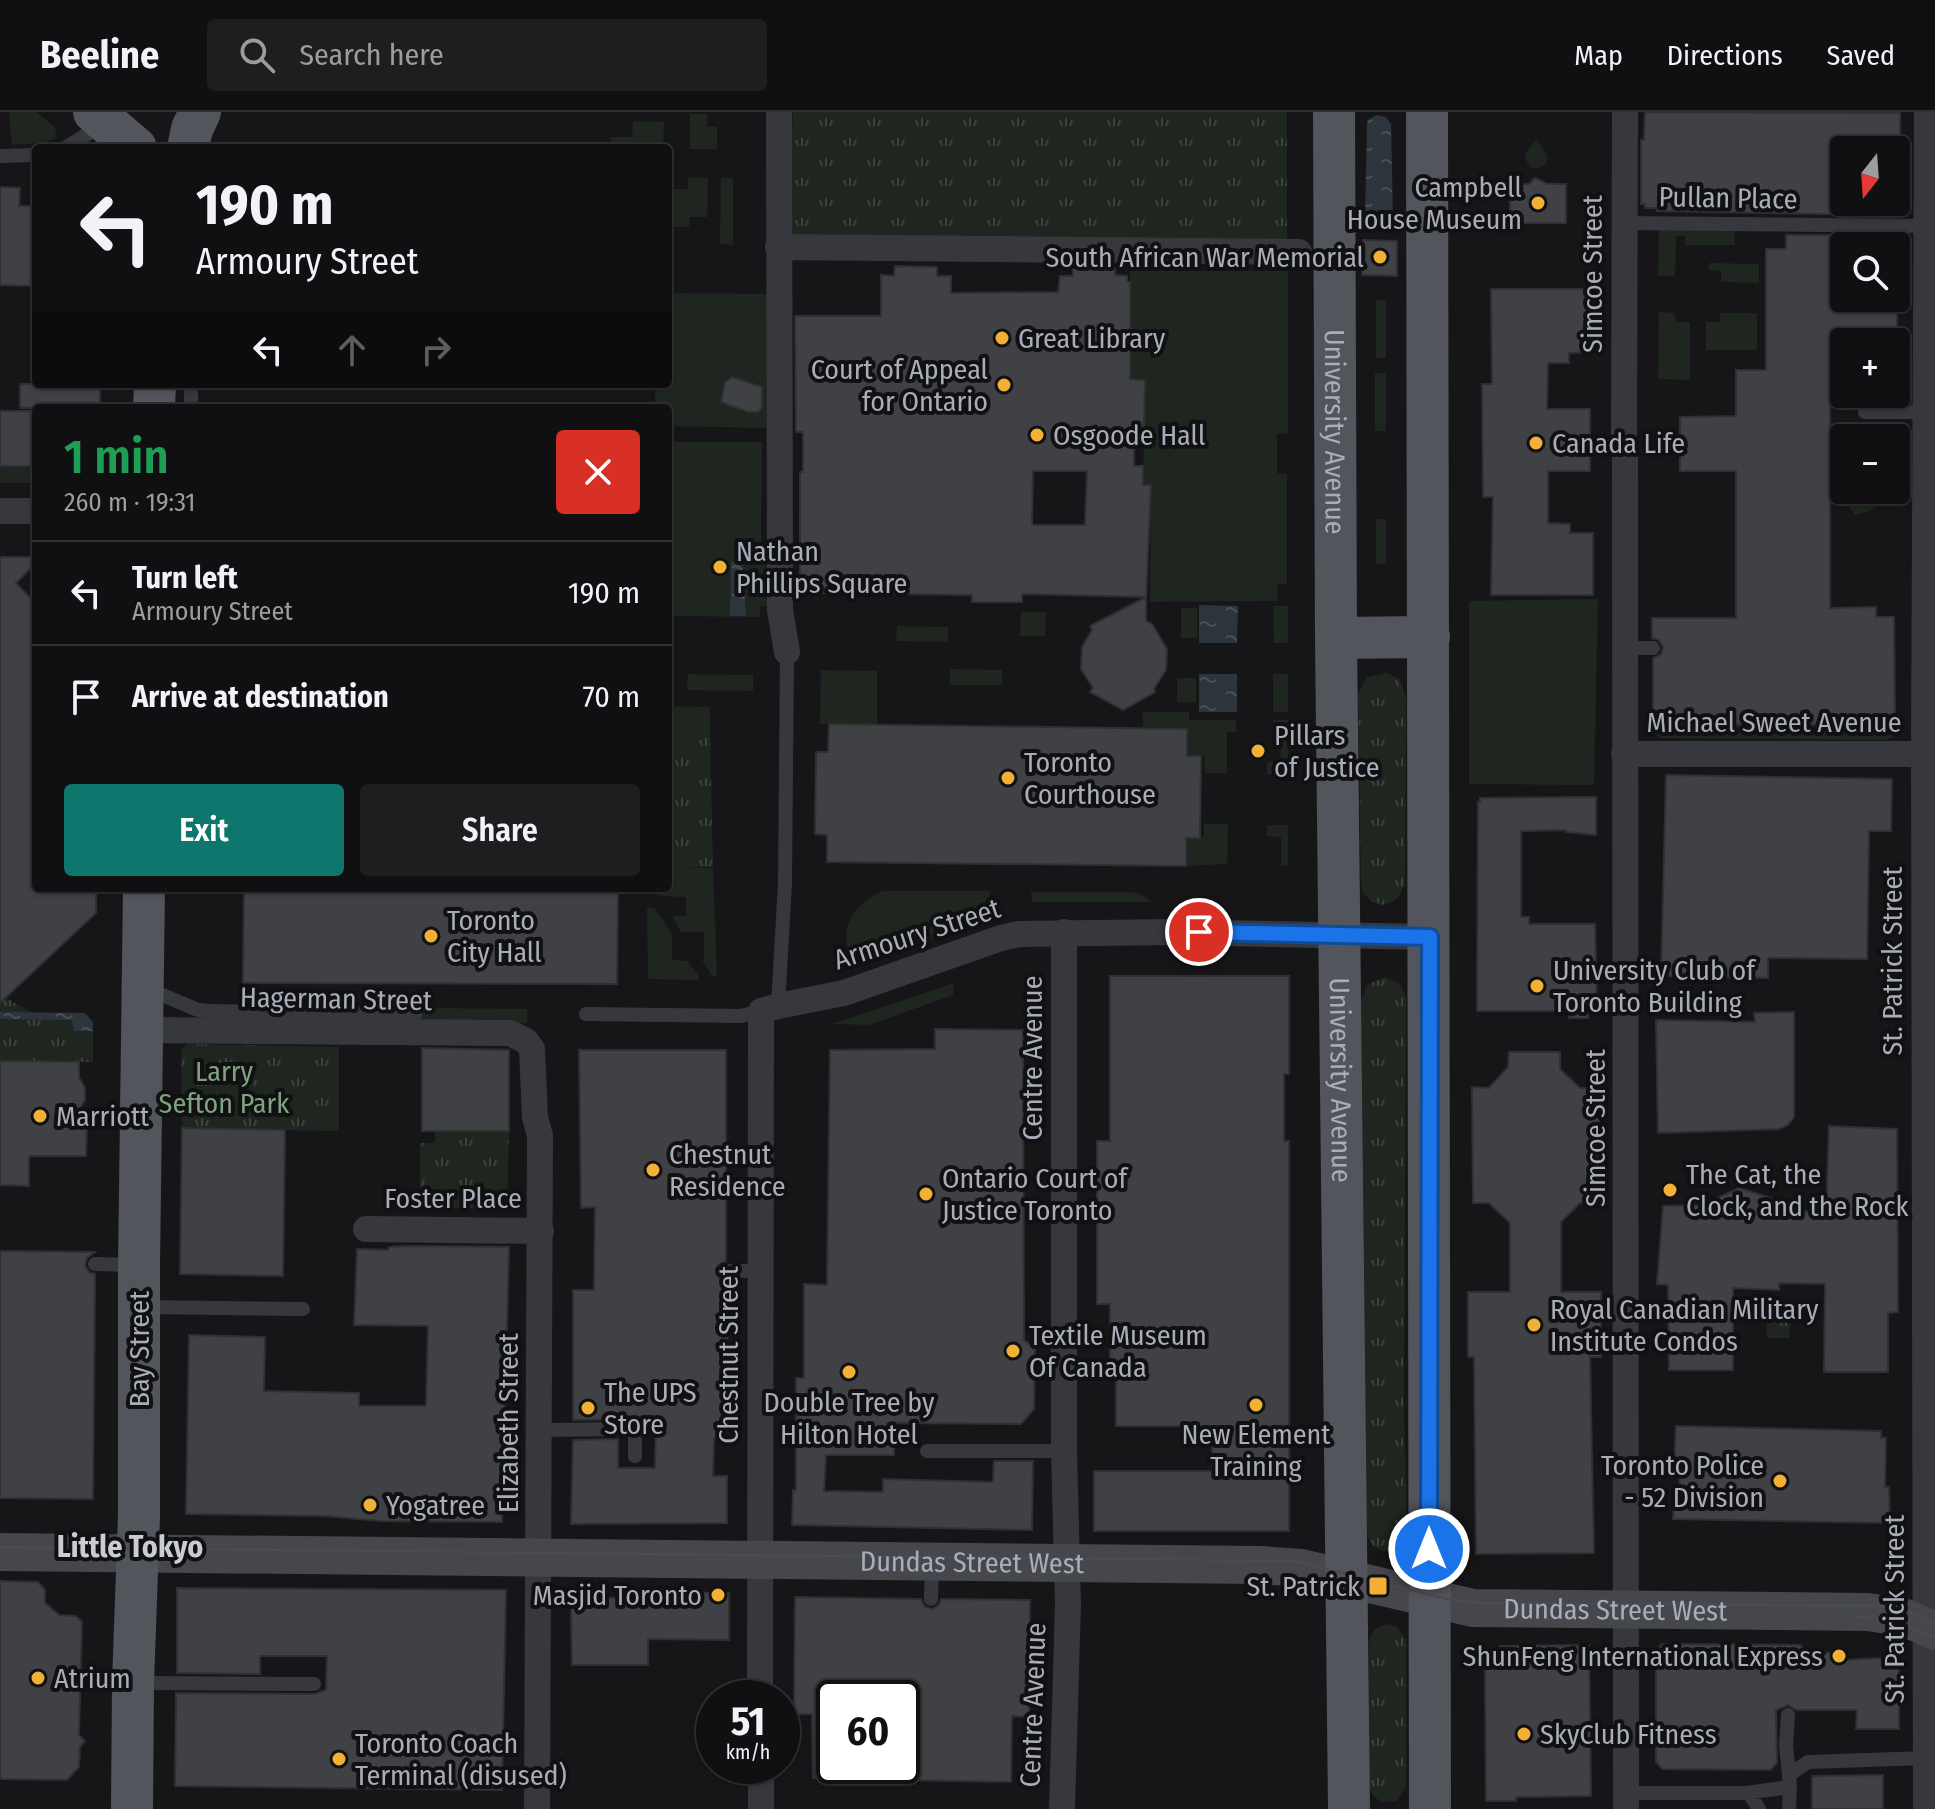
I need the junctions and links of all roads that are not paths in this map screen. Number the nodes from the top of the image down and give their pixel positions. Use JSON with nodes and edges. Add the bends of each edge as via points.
{"nodes":[{"id":1,"x":200,"y":112,"type":"edge"},
{"id":2,"x":779,"y":112,"type":"edge"},
{"id":3,"x":1334,"y":112,"type":"edge"},
{"id":4,"x":1427,"y":112,"type":"edge"},
{"id":5,"x":1625,"y":112,"type":"edge"},
{"id":6,"x":1927,"y":112,"type":"edge"},
{"id":7,"x":112,"y":127,"type":"edge"},
{"id":8,"x":74,"y":144,"type":"edge"},
{"id":9,"x":189,"y":144,"type":"edge"},
{"id":10,"x":32,"y":155,"type":"edge"},
{"id":11,"x":0,"y":156,"type":"edge"},
{"id":12,"x":1624,"y":223,"type":"junction"},
{"id":13,"x":1931,"y":226,"type":"edge"},
{"id":14,"x":778,"y":247,"type":"junction"},
{"id":15,"x":1299,"y":252,"type":"dead end"},
{"id":16,"x":1865,"y":412,"type":"dead end"},
{"id":17,"x":1926,"y":412,"type":"junction"},
{"id":18,"x":0,"y":511,"type":"edge"},
{"id":19,"x":32,"y":511,"type":"edge"},
{"id":20,"x":1429,"y":637,"type":"junction"},
{"id":21,"x":1625,"y":637,"type":"junction"},
{"id":22,"x":1336,"y":638,"type":"junction"},
{"id":23,"x":1653,"y":648,"type":"dead end"},
{"id":24,"x":787,"y":652,"type":"joint"},
{"id":25,"x":1624,"y":754,"type":"junction"},
{"id":26,"x":1924,"y":754,"type":"junction"},
{"id":27,"x":144,"y":892,"type":"edge"},
{"id":28,"x":1064,"y":932,"type":"junction"},
{"id":29,"x":1340,"y":936,"type":"junction"},
{"id":30,"x":1430,"y":937,"type":"junction"},
{"id":31,"x":143,"y":987,"type":"junction"},
{"id":32,"x":769,"y":1008,"type":"junction"},
{"id":33,"x":415,"y":1014,"type":"dead end"},
{"id":34,"x":586,"y":1014,"type":"dead end"},
{"id":35,"x":143,"y":1030,"type":"junction"},
{"id":36,"x":526,"y":1041,"type":"joint"},
{"id":37,"x":366,"y":1229,"type":"dead end"},
{"id":38,"x":541,"y":1231,"type":"junction"},
{"id":39,"x":95,"y":1264,"type":"dead end"},
{"id":40,"x":139,"y":1265,"type":"junction"},
{"id":41,"x":726,"y":1271,"type":"dead end"},
{"id":42,"x":760,"y":1271,"type":"junction"},
{"id":43,"x":139,"y":1307,"type":"junction"},
{"id":44,"x":303,"y":1309,"type":"dead end"},
{"id":45,"x":540,"y":1430,"type":"junction"},
{"id":46,"x":927,"y":1451,"type":"dead end"},
{"id":47,"x":1064,"y":1451,"type":"junction"},
{"id":48,"x":635,"y":1456,"type":"dead end"},
{"id":49,"x":0,"y":1552,"type":"edge"},
{"id":50,"x":137,"y":1553,"type":"junction"},
{"id":51,"x":539,"y":1557,"type":"junction"},
{"id":52,"x":760,"y":1559,"type":"junction"},
{"id":53,"x":932,"y":1561,"type":"junction"},
{"id":54,"x":1066,"y":1563,"type":"junction"},
{"id":55,"x":1346,"y":1578,"type":"junction"},
{"id":56,"x":1429,"y":1598,"type":"junction"},
{"id":57,"x":931,"y":1599,"type":"dead end"},
{"id":58,"x":1626,"y":1610,"type":"junction"},
{"id":59,"x":1930,"y":1629,"type":"edge"},
{"id":60,"x":760,"y":1680,"type":"edge"},
{"id":61,"x":133,"y":1683,"type":"junction"},
{"id":62,"x":314,"y":1684,"type":"dead end"},
{"id":63,"x":1788,"y":1715,"type":"dead end"},
{"id":64,"x":1926,"y":1758,"type":"junction"},
{"id":65,"x":1790,"y":1781,"type":"junction"},
{"id":66,"x":761,"y":1784,"type":"edge"},
{"id":67,"x":1749,"y":1793,"type":"junction"},
{"id":68,"x":1626,"y":1801,"type":"edge"},
{"id":69,"x":132,"y":1809,"type":"edge"},
{"id":70,"x":537,"y":1809,"type":"edge"},
{"id":71,"x":761,"y":1809,"type":"edge"},
{"id":72,"x":1062,"y":1809,"type":"edge"},
{"id":73,"x":1349,"y":1809,"type":"edge"},
{"id":74,"x":1430,"y":1809,"type":"edge"},
{"id":75,"x":1759,"y":1809,"type":"edge"},
{"id":76,"x":1789,"y":1809,"type":"edge"},
{"id":77,"x":1926,"y":1809,"type":"edge"}],
"edges":[{"from":1,"to":9,"type":"main road"},
{"from":2,"to":14,"type":"street"},
{"from":3,"to":22,"type":"main road","name":"University Avenue"},
{"from":4,"to":20,"type":"main road"},
{"from":5,"to":12,"type":"street","name":"Simcoe Street"},
{"from":6,"to":13,"type":"street","name":"St. Patrick Street"},
{"from":7,"to":8,"type":"lane"},
{"from":10,"to":11,"type":"lane"},
{"from":12,"to":13,"type":"lane","name":"Pullan Place"},
{"from":12,"to":21,"type":"street","name":"Simcoe Street"},
{"from":13,"to":17,"type":"street","name":"St. Patrick Street"},
{"from":14,"to":15,"type":"street"},
{"from":14,"to":24,"type":"street","via":[[780,610]]},
{"from":16,"to":17,"type":"lane"},
{"from":17,"to":26,"type":"street","name":"St. Patrick Street"},
{"from":18,"to":19,"type":"street"},
{"from":20,"to":22,"type":"main road"},
{"from":20,"to":30,"type":"main road"},
{"from":21,"to":23,"type":"lane"},
{"from":21,"to":25,"type":"street","name":"Simcoe Street"},
{"from":22,"to":29,"type":"main road","name":"University Avenue"},
{"from":24,"to":32,"type":"lane","via":[[784,932]]},
{"from":25,"to":26,"type":"street","name":"Michael Sweet Avenue"},
{"from":25,"to":58,"type":"street","name":"Simcoe Street"},
{"from":26,"to":59,"type":"street","name":"St. Patrick Street"},
{"from":27,"to":31,"type":"main road","name":"Bay Street"},
{"from":28,"to":29,"type":"street","name":"Armoury Street"},
{"from":28,"to":32,"type":"street","name":"Armoury Street","via":[[1001,938],[844,993]]},
{"from":28,"to":47,"type":"street","name":"Centre Avenue"},
{"from":29,"to":30,"type":"street","name":"Armoury Street"},
{"from":29,"to":55,"type":"main road","name":"University Avenue"},
{"from":30,"to":56,"type":"main road"},
{"from":31,"to":33,"type":"lane","via":[[198,1010]]},
{"from":31,"to":35,"type":"main road","name":"Bay Street"},
{"from":32,"to":34,"type":"lane","via":[[741,1016]]},
{"from":32,"to":42,"type":"street","name":"Chestnut Street"},
{"from":35,"to":36,"type":"street","name":"Hagerman Street","via":[[510,1033]]},
{"from":35,"to":40,"type":"main road","name":"Bay Street"},
{"from":36,"to":38,"type":"street","name":"Elizabeth Street","via":[[533,1055],[540,1136]]},
{"from":37,"to":38,"type":"street","name":"Foster Place"},
{"from":38,"to":45,"type":"street","name":"Elizabeth Street"},
{"from":39,"to":40,"type":"lane"},
{"from":40,"to":43,"type":"main road","name":"Bay Street"},
{"from":41,"to":42,"type":"lane"},
{"from":42,"to":52,"type":"street","name":"Chestnut Street"},
{"from":43,"to":44,"type":"lane"},
{"from":43,"to":50,"type":"main road","name":"Bay Street"},
{"from":45,"to":48,"type":"lane","via":[[635,1429]]},
{"from":45,"to":51,"type":"street","name":"Elizabeth Street"},
{"from":46,"to":47,"type":"lane"},
{"from":47,"to":54,"type":"street","name":"Centre Avenue"},
{"from":49,"to":50,"type":"main road","name":"Dundas Street West"},
{"from":50,"to":51,"type":"main road","name":"Dundas Street West"},
{"from":50,"to":61,"type":"main road","name":"Bay Street"},
{"from":51,"to":52,"type":"main road","name":"Dundas Street West"},
{"from":51,"to":70,"type":"street","name":"Elizabeth Street"},
{"from":52,"to":53,"type":"main road","name":"Dundas Street West"},
{"from":52,"to":60,"type":"street","name":"Chestnut Street"},
{"from":53,"to":54,"type":"main road","name":"Dundas Street West"},
{"from":53,"to":57,"type":"lane"},
{"from":54,"to":55,"type":"main road","name":"Dundas Street West","via":[[1291,1567]]},
{"from":54,"to":72,"type":"street","name":"Centre Avenue"},
{"from":55,"to":56,"type":"main road","name":"Dundas Street West"},
{"from":55,"to":73,"type":"main road","name":"University Avenue"},
{"from":56,"to":58,"type":"main road","name":"Dundas Street West","via":[[1473,1608]]},
{"from":56,"to":74,"type":"main road"},
{"from":58,"to":59,"type":"main road","name":"Dundas Street West","via":[[1868,1612],[1906,1618]]},
{"from":58,"to":68,"type":"street","name":"Simcoe Street"},
{"from":59,"to":64,"type":"street","name":"St. Patrick Street"},
{"from":61,"to":62,"type":"lane"},
{"from":61,"to":69,"type":"main road","name":"Bay Street"},
{"from":63,"to":65,"type":"lane"},
{"from":64,"to":65,"type":"lane","via":[[1808,1762]]},
{"from":64,"to":77,"type":"street","name":"St. Patrick Street"},
{"from":65,"to":67,"type":"lane"},
{"from":65,"to":76,"type":"lane"},
{"from":66,"to":71,"type":"street"},
{"from":67,"to":68,"type":"lane"},
{"from":67,"to":75,"type":"lane"}]}
